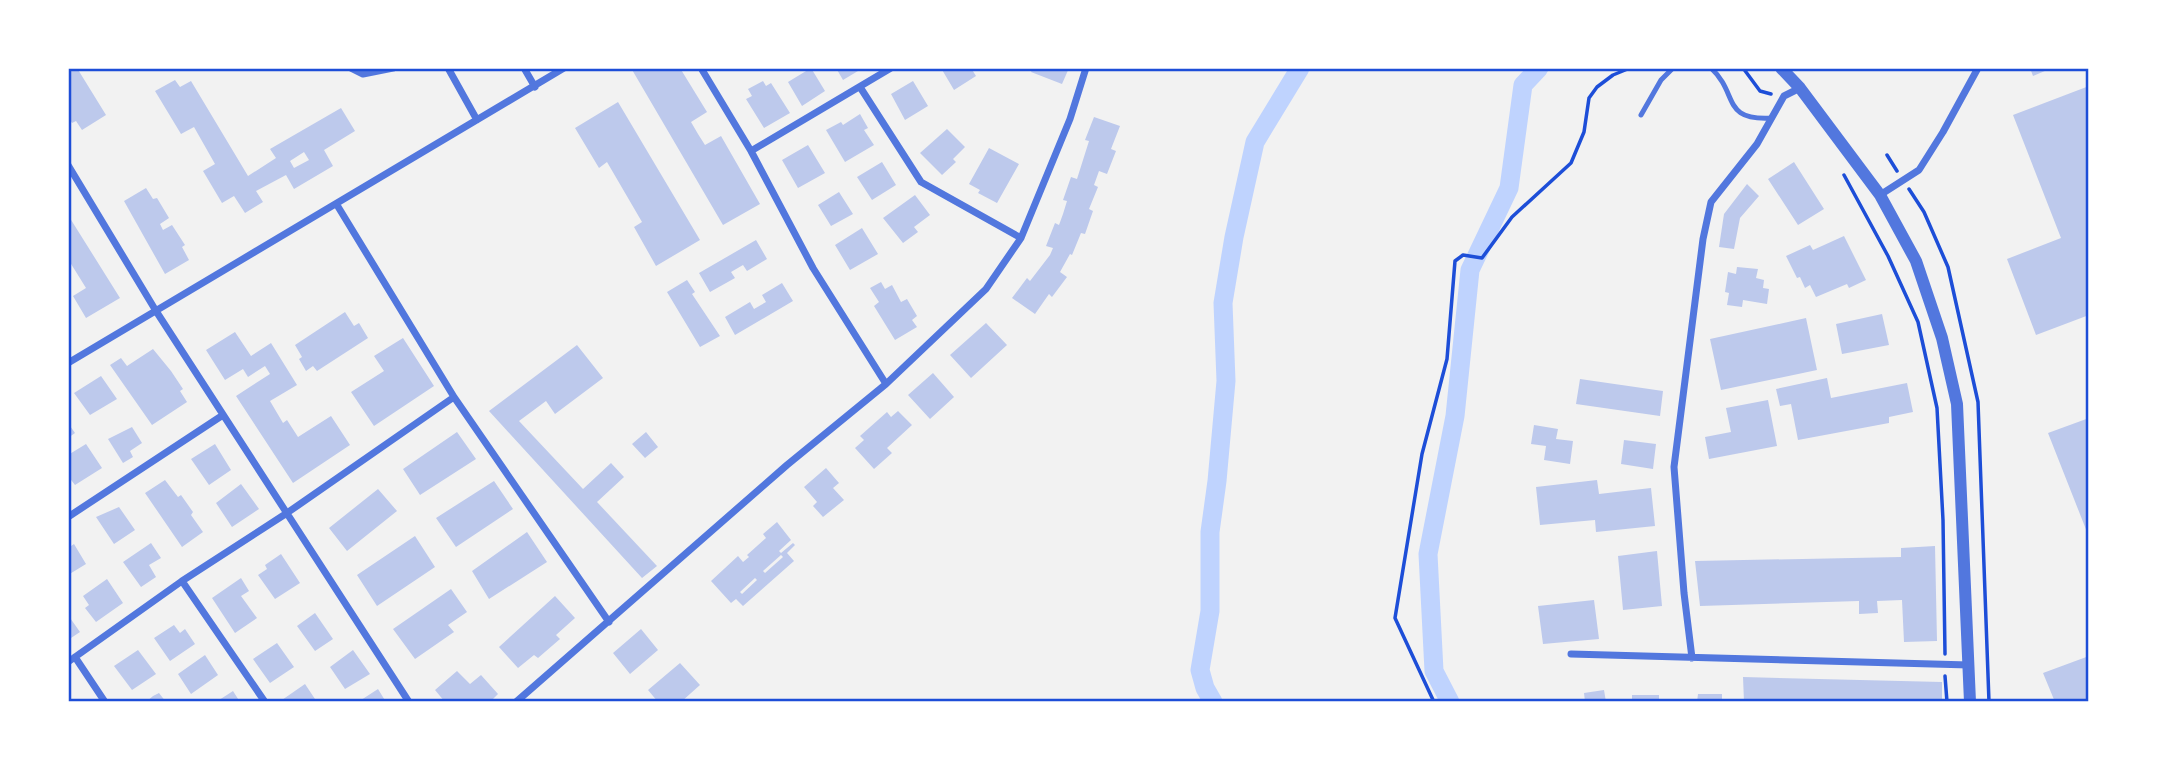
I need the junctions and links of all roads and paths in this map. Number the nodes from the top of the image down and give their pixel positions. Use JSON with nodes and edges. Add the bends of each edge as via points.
{"nodes":[{"id":1,"x":351,"y":68,"type":"edge"},
{"id":2,"x":393,"y":68,"type":"edge"},
{"id":3,"x":448,"y":68,"type":"edge"},
{"id":4,"x":524,"y":68,"type":"edge"},
{"id":5,"x":564,"y":68,"type":"edge"},
{"id":6,"x":701,"y":68,"type":"edge"},
{"id":7,"x":891,"y":68,"type":"edge"},
{"id":8,"x":1086,"y":68,"type":"edge"},
{"id":9,"x":1630,"y":68,"type":"edge"},
{"id":10,"x":1673,"y":68,"type":"edge"},
{"id":11,"x":1711,"y":68,"type":"edge"},
{"id":12,"x":1743,"y":68,"type":"edge"},
{"id":13,"x":1781,"y":68,"type":"edge"},
{"id":14,"x":1978,"y":68,"type":"edge"},
{"id":15,"x":535,"y":86,"type":"junction"},
{"id":16,"x":860,"y":88,"type":"junction"},
{"id":17,"x":1800,"y":88,"type":"junction"},
{"id":18,"x":1784,"y":96,"type":"junction"},
{"id":19,"x":1641,"y":115,"type":"dead end"},
{"id":20,"x":1772,"y":118,"type":"junction"},
{"id":21,"x":477,"y":120,"type":"junction"},
{"id":22,"x":751,"y":151,"type":"junction"},
{"id":23,"x":1839,"y":166,"type":"dead end"},
{"id":24,"x":69,"y":169,"type":"edge"},
{"id":25,"x":1880,"y":195,"type":"junction"},
{"id":26,"x":337,"y":205,"type":"junction"},
{"id":27,"x":1021,"y":238,"type":"junction"},
{"id":28,"x":156,"y":311,"type":"junction"},
{"id":29,"x":68,"y":363,"type":"edge"},
{"id":30,"x":886,"y":384,"type":"junction"},
{"id":31,"x":454,"y":397,"type":"junction"},
{"id":32,"x":223,"y":415,"type":"junction"},
{"id":33,"x":287,"y":513,"type":"junction"},
{"id":34,"x":68,"y":517,"type":"edge"},
{"id":35,"x":182,"y":581,"type":"junction"},
{"id":36,"x":609,"y":622,"type":"junction"},
{"id":37,"x":1571,"y":654,"type":"dead end"},
{"id":38,"x":1692,"y":658,"type":"junction"},
{"id":39,"x":71,"y":659,"type":"edge"},
{"id":40,"x":1969,"y":665,"type":"junction"},
{"id":41,"x":1945,"y":666,"type":"junction"},
{"id":42,"x":105,"y":702,"type":"edge"},
{"id":43,"x":265,"y":702,"type":"edge"},
{"id":44,"x":409,"y":702,"type":"edge"},
{"id":45,"x":516,"y":702,"type":"edge"},
{"id":46,"x":1434,"y":702,"type":"edge"},
{"id":47,"x":1947,"y":702,"type":"edge"},
{"id":48,"x":1970,"y":702,"type":"edge"}],
"edges":[{"from":1,"to":2,"type":"street","via":[[363,74]]},
{"from":3,"to":21,"type":"street"},
{"from":4,"to":15,"type":"street"},
{"from":5,"to":15,"type":"street"},
{"from":6,"to":22,"type":"street"},
{"from":7,"to":16,"type":"street"},
{"from":8,"to":27,"type":"street"},
{"from":9,"to":46,"type":"path","via":[[1613,75],[1589,98],[1584,132],[1571,163],[1512,217],[1482,258],[1462,255],[1455,261],[1447,359],[1422,454],[1395,618]]},
{"from":10,"to":19,"type":"lane"},
{"from":11,"to":20,"type":"lane","via":[[1740,114],[1751,119]]},
{"from":12,"to":18,"type":"path","via":[[1760,91]]},
{"from":13,"to":17,"type":"street"},
{"from":14,"to":25,"type":"street","via":[[1919,170]]},
{"from":15,"to":21,"type":"street"},
{"from":16,"to":22,"type":"street"},
{"from":16,"to":27,"type":"street","via":[[921,182]]},
{"from":17,"to":18,"type":"street"},
{"from":17,"to":25,"type":"street"},
{"from":18,"to":20,"type":"street"},
{"from":20,"to":38,"type":"street","via":[[1711,202],[1703,239],[1674,467]]},
{"from":21,"to":26,"type":"street"},
{"from":22,"to":30,"type":"street","via":[[813,268]]},
{"from":23,"to":41,"type":"path","via":[[1918,322],[1937,408]]},
{"from":24,"to":28,"type":"street"},
{"from":25,"to":40,"type":"street","via":[[1916,261],[1942,338],[1957,404]]},
{"from":26,"to":28,"type":"street"},
{"from":26,"to":31,"type":"street"},
{"from":27,"to":30,"type":"street","via":[[986,289]]},
{"from":28,"to":29,"type":"street"},
{"from":28,"to":32,"type":"street"},
{"from":30,"to":36,"type":"street"},
{"from":31,"to":33,"type":"street"},
{"from":31,"to":36,"type":"street"},
{"from":32,"to":33,"type":"street"},
{"from":32,"to":34,"type":"street"},
{"from":33,"to":35,"type":"street"},
{"from":33,"to":44,"type":"street"},
{"from":35,"to":39,"type":"street"},
{"from":35,"to":43,"type":"street"},
{"from":36,"to":45,"type":"street"},
{"from":37,"to":38,"type":"street"},
{"from":38,"to":41,"type":"street"},
{"from":39,"to":42,"type":"street"},
{"from":40,"to":41,"type":"street"},
{"from":40,"to":48,"type":"street"},
{"from":41,"to":47,"type":"path"}]}
